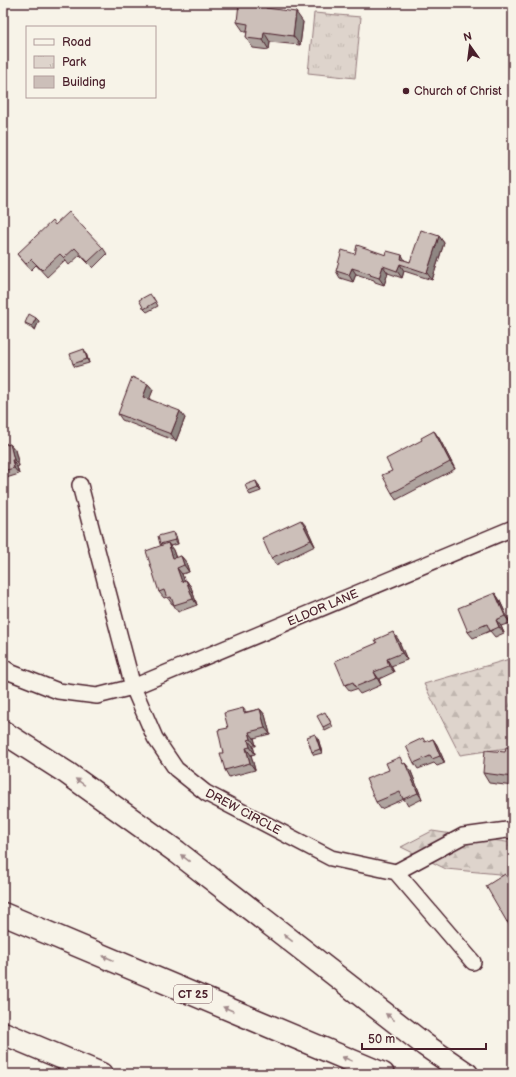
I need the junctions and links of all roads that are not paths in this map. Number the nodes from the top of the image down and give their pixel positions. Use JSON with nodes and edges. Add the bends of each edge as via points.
{"nodes":[{"id":1,"x":80,"y":485,"type":"dead end"},
{"id":2,"x":513,"y":528,"type":"edge"},
{"id":3,"x":3,"y":668,"type":"edge"},
{"id":4,"x":133,"y":687,"type":"junction"},
{"id":5,"x":3,"y":732,"type":"edge"},
{"id":6,"x":513,"y":831,"type":"edge"},
{"id":7,"x":396,"y":872,"type":"junction"},
{"id":8,"x":3,"y":914,"type":"edge"},
{"id":9,"x":473,"y":962,"type":"dead end"},
{"id":10,"x":3,"y":1033,"type":"edge"},
{"id":11,"x":3,"y":1046,"type":"edge"},
{"id":12,"x":84,"y":1074,"type":"edge"},
{"id":13,"x":101,"y":1074,"type":"edge"},
{"id":14,"x":383,"y":1074,"type":"edge"},
{"id":15,"x":467,"y":1074,"type":"edge"}],
"edges":[{"from":1,"to":4,"type":"street","name":"DREW CIRCLE"},
{"from":2,"to":4,"type":"street","name":"ELDOR LANE"},
{"from":3,"to":4,"type":"street","name":"ELDOR LANE","via":[[58,691],[97,696]]},
{"from":4,"to":7,"type":"street","name":"DREW CIRCLE","via":[[155,738],[176,769],[206,793],[331,858]]},
{"from":15,"to":5,"type":"highway","one_way":true,"via":[[171,848],[72,776]]},
{"from":6,"to":7,"type":"street","via":[[463,836]]},
{"from":7,"to":9,"type":"street"},
{"from":14,"to":8,"type":"highway","number":"CT 25","one_way":true},
{"from":10,"to":13,"type":"highway"},
{"from":11,"to":12,"type":"highway"}]}
